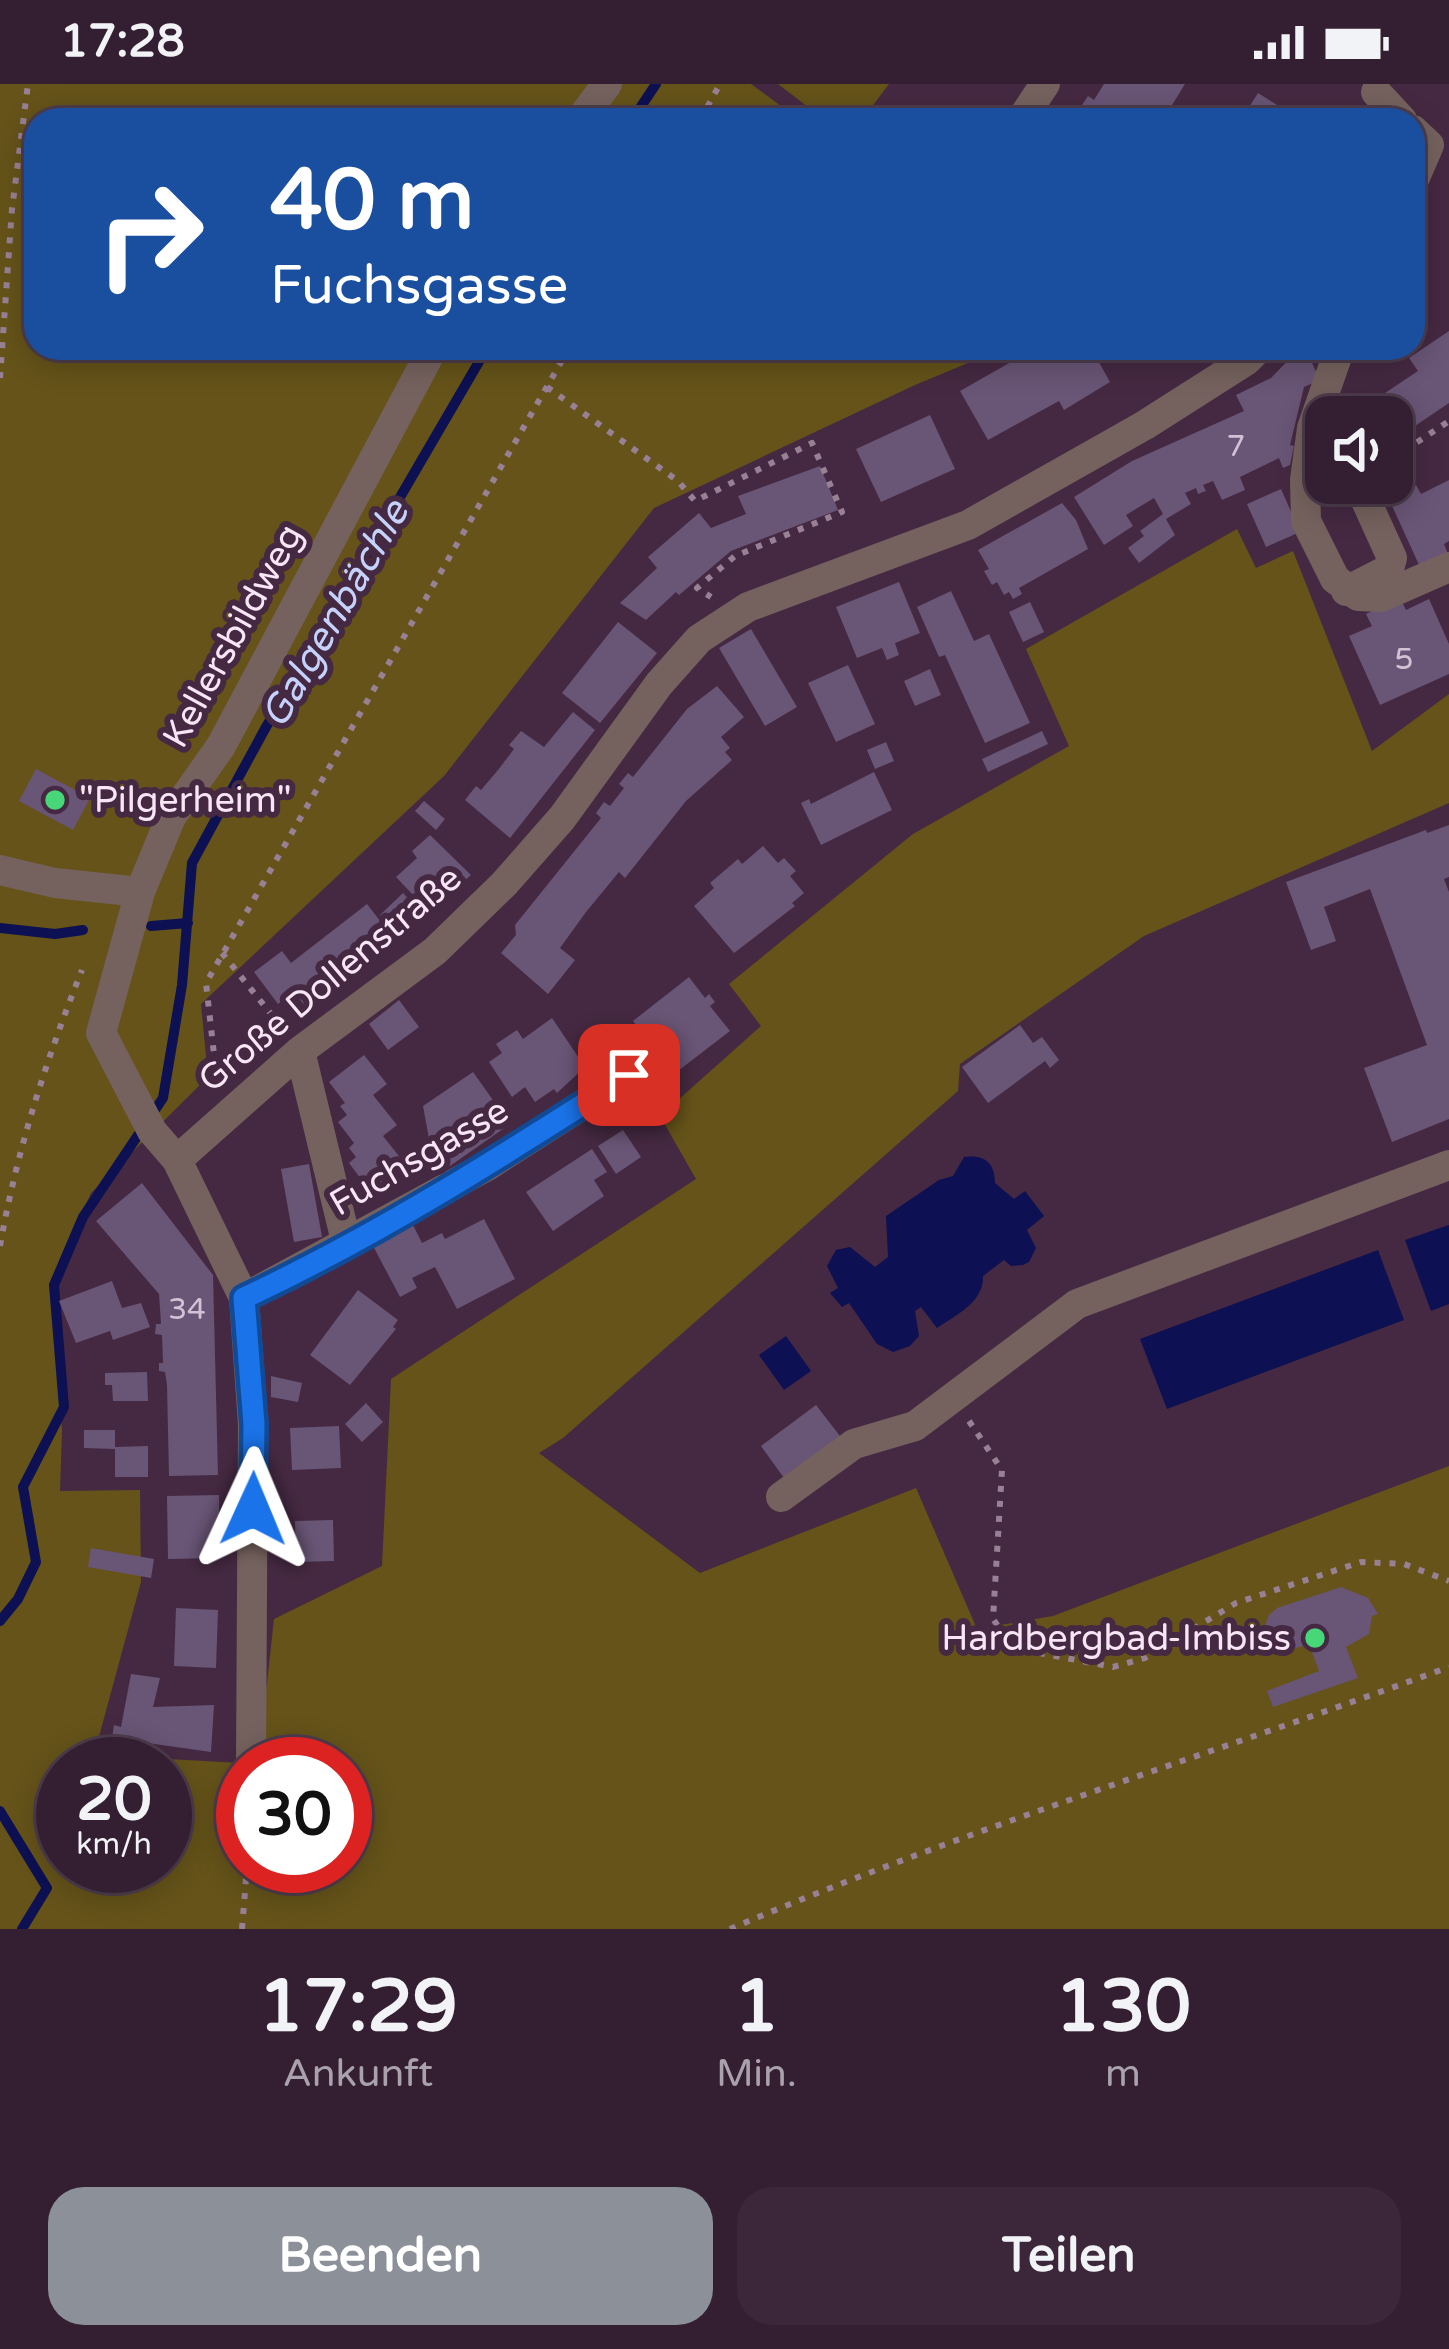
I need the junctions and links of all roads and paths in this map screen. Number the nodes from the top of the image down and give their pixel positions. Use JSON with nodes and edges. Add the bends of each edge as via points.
{"nodes":[{"id":1,"x":24,"y":115,"type":"edge"},
{"id":2,"x":427,"y":360,"type":"edge"},
{"id":3,"x":562,"y":360,"type":"edge"},
{"id":4,"x":1247,"y":360,"type":"edge"},
{"id":5,"x":1335,"y":360,"type":"edge"},
{"id":6,"x":0,"y":377,"type":"edge"},
{"id":7,"x":547,"y":386,"type":"junction"},
{"id":8,"x":1449,"y":421,"type":"edge"},
{"id":9,"x":1413,"y":445,"type":"edge"},
{"id":10,"x":1367,"y":504,"type":"edge"},
{"id":11,"x":1449,"y":567,"type":"edge"},
{"id":12,"x":698,"y":588,"type":"dead end"},
{"id":13,"x":1346,"y":591,"type":"junction"},
{"id":14,"x":0,"y":870,"type":"edge"},
{"id":15,"x":140,"y":892,"type":"junction"},
{"id":16,"x":222,"y":953,"type":"junction"},
{"id":17,"x":84,"y":967,"type":"dead end"},
{"id":18,"x":300,"y":1051,"type":"junction"},
{"id":19,"x":629,"y":1075,"type":"dead end"},
{"id":20,"x":218,"y":1085,"type":"dead end"},
{"id":21,"x":176,"y":1160,"type":"junction"},
{"id":22,"x":1449,"y":1165,"type":"edge"},
{"id":23,"x":347,"y":1245,"type":"junction"},
{"id":24,"x":0,"y":1246,"type":"edge"},
{"id":25,"x":244,"y":1298,"type":"junction"},
{"id":26,"x":951,"y":1400,"type":"junction"},
{"id":27,"x":781,"y":1497,"type":"dead end"},
{"id":28,"x":1449,"y":1581,"type":"edge"},
{"id":29,"x":1449,"y":1667,"type":"edge"},
{"id":30,"x":250,"y":1737,"type":"edge"},
{"id":31,"x":245,"y":1893,"type":"edge"},
{"id":32,"x":242,"y":1929,"type":"edge"},
{"id":33,"x":730,"y":1929,"type":"edge"}],
"edges":[{"from":1,"to":6,"type":"path"},
{"from":2,"to":15,"type":"street","name":"Kellersbildweg","via":[[221,746],[171,817]]},
{"from":3,"to":7,"type":"path"},
{"from":4,"to":18,"type":"street","name":"Große Dollenstraße","via":[[968,525],[748,607],[699,639],[504,884],[435,950]]},
{"from":5,"to":13,"type":"street","via":[[1312,428],[1306,521]]},
{"from":7,"to":12,"type":"path","via":[[695,501],[812,443],[842,512],[735,556]]},
{"from":7,"to":16,"type":"path"},
{"from":8,"to":9,"type":"path"},
{"from":10,"to":13,"type":"street","via":[[1392,559],[1389,569]]},
{"from":11,"to":13,"type":"street","via":[[1382,597]]},
{"from":14,"to":15,"type":"street"},
{"from":15,"to":21,"type":"street","name":"Kellersbildweg","via":[[101,1034]]},
{"from":16,"to":18,"type":"path"},
{"from":16,"to":20,"type":"path","via":[[206,982]]},
{"from":17,"to":24,"type":"path","via":[[44,1065]]},
{"from":18,"to":21,"type":"street","name":"Große Dollenstraße"},
{"from":18,"to":23,"type":"street"},
{"from":19,"to":23,"type":"street","name":"Fuchsgasse"},
{"from":21,"to":25,"type":"street"},
{"from":22,"to":26,"type":"street","via":[[1077,1304]]},
{"from":23,"to":25,"type":"street","name":"Fuchsgasse"},
{"from":25,"to":30,"type":"street","via":[[254,1424]]},
{"from":26,"to":27,"type":"street","via":[[915,1426],[854,1444]]},
{"from":26,"to":28,"type":"path","via":[[1002,1470],[993,1619],[1013,1648],[1112,1667],[1145,1658],[1237,1604],[1360,1562],[1404,1564]]},
{"from":29,"to":33,"type":"path"},
{"from":31,"to":32,"type":"path"}]}
